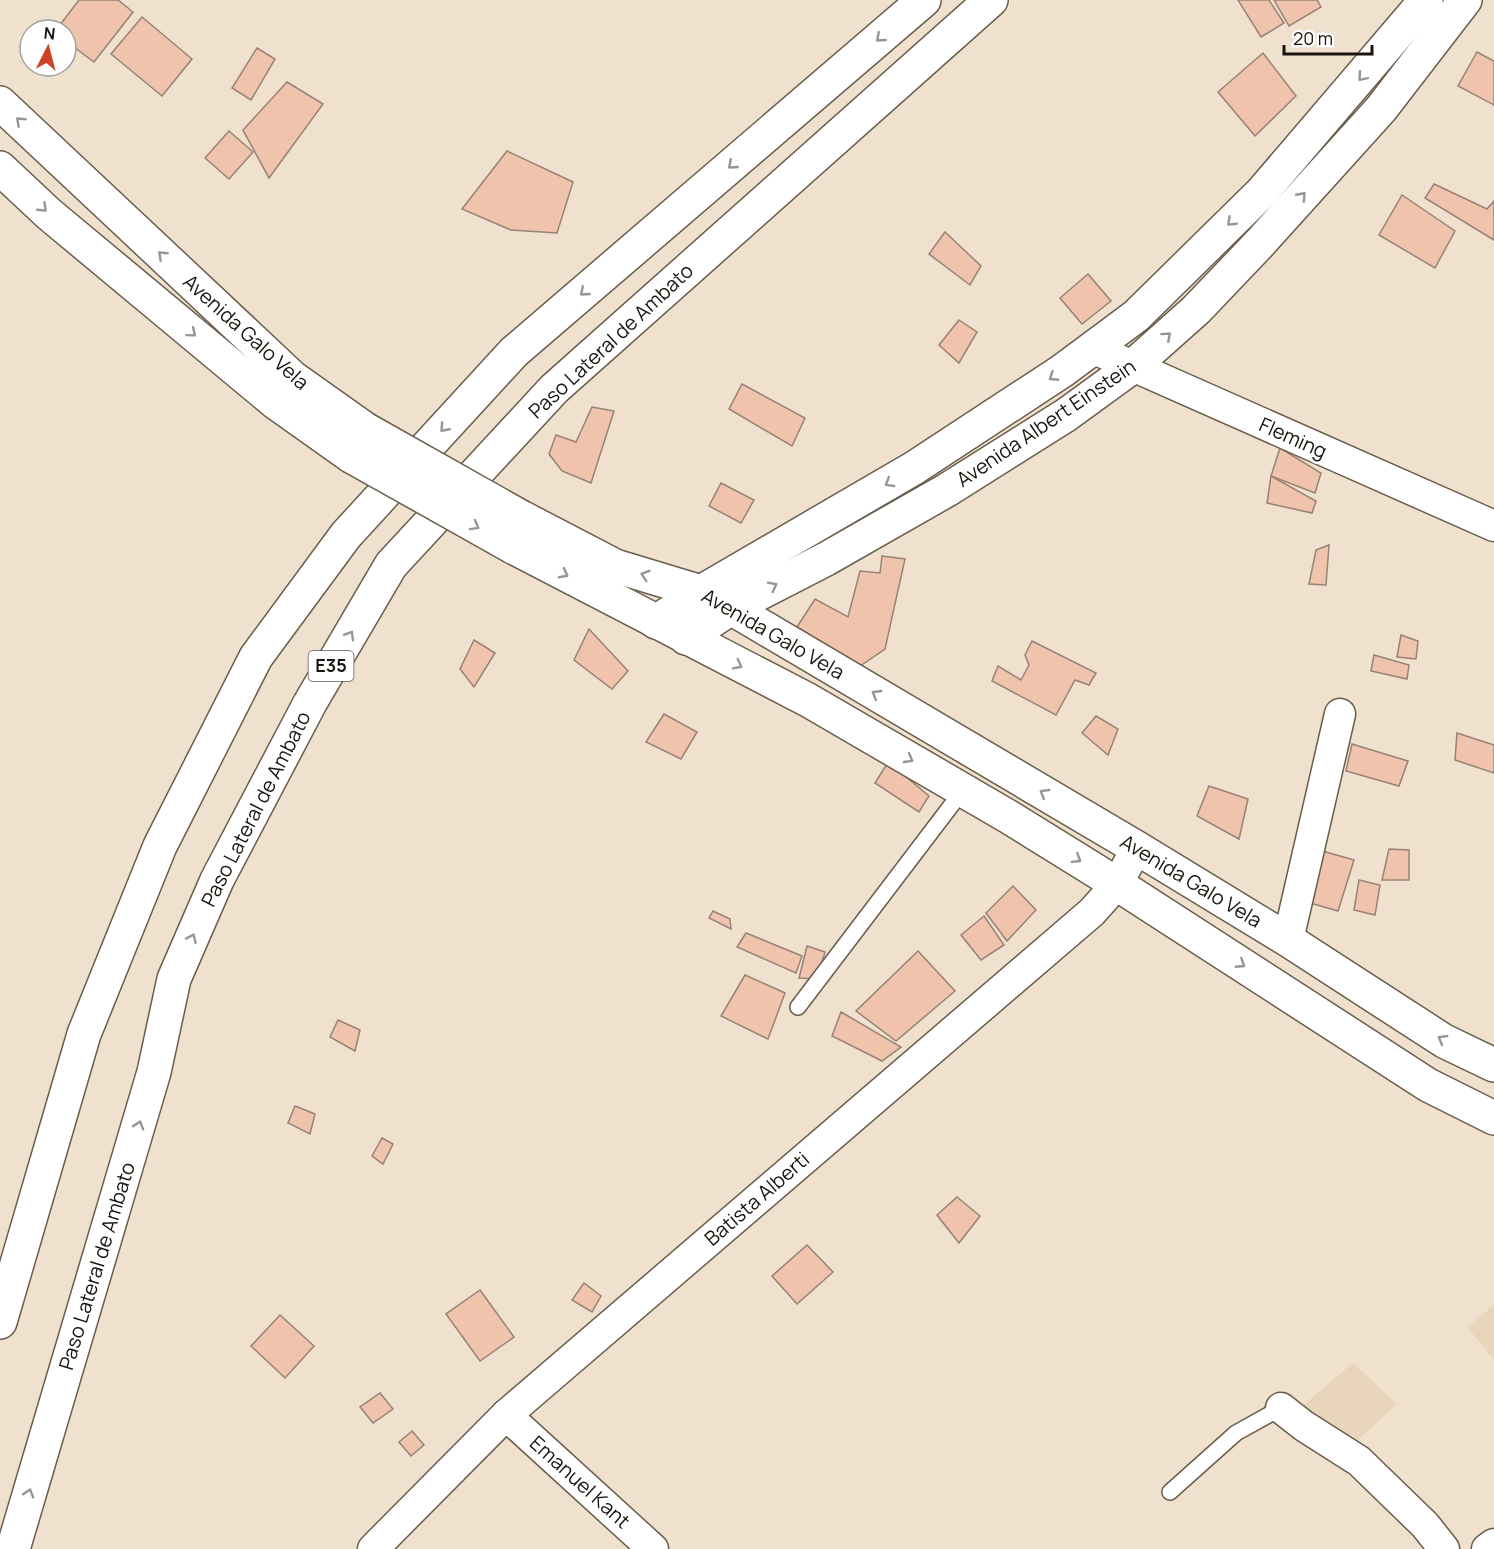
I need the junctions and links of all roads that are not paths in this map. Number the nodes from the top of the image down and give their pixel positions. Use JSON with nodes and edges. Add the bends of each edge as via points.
{"nodes":[{"id":1,"x":924,"y":0,"type":"edge"},
{"id":2,"x":992,"y":0,"type":"edge"},
{"id":3,"x":1426,"y":0,"type":"edge"},
{"id":4,"x":1465,"y":0,"type":"edge"},
{"id":5,"x":0,"y":103,"type":"edge"},
{"id":6,"x":0,"y":168,"type":"edge"},
{"id":7,"x":1092,"y":348,"type":"junction"},
{"id":8,"x":1132,"y":367,"type":"junction"},
{"id":9,"x":358,"y":443,"type":"junction"},
{"id":10,"x":1494,"y":526,"type":"edge"},
{"id":11,"x":517,"y":532,"type":"junction"},
{"id":12,"x":701,"y":592,"type":"junction"},
{"id":13,"x":731,"y":608,"type":"junction"},
{"id":14,"x":656,"y":622,"type":"junction"},
{"id":15,"x":686,"y":638,"type":"junction"},
{"id":16,"x":1340,"y":714,"type":"dead end"},
{"id":17,"x":963,"y":790,"type":"junction"},
{"id":18,"x":1137,"y":848,"type":"junction"},
{"id":19,"x":1117,"y":884,"type":"junction"},
{"id":20,"x":1288,"y":940,"type":"junction"},
{"id":21,"x":798,"y":1008,"type":"dead end"},
{"id":22,"x":1494,"y":1065,"type":"edge"},
{"id":23,"x":1494,"y":1118,"type":"edge"},
{"id":24,"x":0,"y":1322,"type":"edge"},
{"id":25,"x":1281,"y":1408,"type":"joint"},
{"id":26,"x":507,"y":1415,"type":"junction"},
{"id":27,"x":1170,"y":1492,"type":"dead end"},
{"id":28,"x":1494,"y":1544,"type":"edge"},
{"id":29,"x":13,"y":1549,"type":"edge"},
{"id":30,"x":374,"y":1549,"type":"edge"},
{"id":31,"x":653,"y":1549,"type":"edge"},
{"id":32,"x":1444,"y":1549,"type":"edge"},
{"id":33,"x":1487,"y":1549,"type":"edge"}],
"edges":[{"from":1,"to":24,"type":"main road","one_way":true,"via":[[514,352],[346,535],[256,657],[160,846],[84,1034]]},
{"from":29,"to":2,"type":"main road","name":"Paso Lateral de Ambato","number":"E35","one_way":true,"via":[[154,1072],[174,979],[217,880],[304,713],[391,565],[554,388]]},
{"from":3,"to":7,"type":"main road","name":"Avenida Albert Einstein","one_way":true,"via":[[1262,192],[1136,316]]},
{"from":8,"to":4,"type":"main road","name":"Avenida Albert Einstein","one_way":true,"via":[[1196,310],[1267,235],[1380,109]]},
{"from":9,"to":5,"type":"main road","name":"Avenida Galo Vela","one_way":true},
{"from":6,"to":9,"type":"main road","name":"Avenida Galo Vela","one_way":true,"via":[[49,214],[275,402]]},
{"from":7,"to":8,"type":"street","name":"Fleming"},
{"from":7,"to":12,"type":"main road","name":"Avenida Albert Einstein","one_way":true,"via":[[914,468]]},
{"from":8,"to":10,"type":"street","name":"Fleming"},
{"from":13,"to":8,"type":"main road","name":"Avenida Albert Einstein","one_way":true,"via":[[947,490],[1066,415]]},
{"from":9,"to":11,"type":"main road","name":"Avenida Galo Vela","bridge":true},
{"from":12,"to":11,"type":"main road","name":"Avenida Galo Vela","one_way":true},
{"from":11,"to":14,"type":"main road","name":"Avenida Galo Vela","one_way":true},
{"from":12,"to":13,"type":"main road","name":"Avenida Galo Vela"},
{"from":12,"to":14,"type":"main road","name":"Avenida Albert Einstein"},
{"from":13,"to":15,"type":"main road","name":"Avenida Albert Einstein"},
{"from":18,"to":13,"type":"main road","name":"Avenida Galo Vela","one_way":true},
{"from":14,"to":15,"type":"main road","name":"Avenida Galo Vela"},
{"from":15,"to":17,"type":"main road","name":"Avenida Galo Vela","one_way":true,"via":[[808,700]]},
{"from":16,"to":20,"type":"street"},
{"from":17,"to":19,"type":"main road","name":"Avenida Galo Vela","one_way":true},
{"from":17,"to":21,"type":"lane"},
{"from":18,"to":19,"type":"street","name":"Batista Alberti"},
{"from":18,"to":20,"type":"main road","name":"Avenida Galo Vela"},
{"from":19,"to":23,"type":"main road","name":"Avenida Galo Vela","one_way":true,"via":[[1428,1085]]},
{"from":19,"to":26,"type":"street","name":"Batista Alberti","via":[[1092,912]]},
{"from":22,"to":20,"type":"main road","name":"Avenida Galo Vela","one_way":true,"via":[[1444,1041]]},
{"from":25,"to":27,"type":"lane","via":[[1236,1433]]},
{"from":25,"to":32,"type":"street","via":[[1359,1461]]},
{"from":26,"to":30,"type":"street","name":"Batista Alberti"},
{"from":26,"to":31,"type":"street","name":"Emanuel Kant"},
{"from":28,"to":33,"type":"street"}]}
